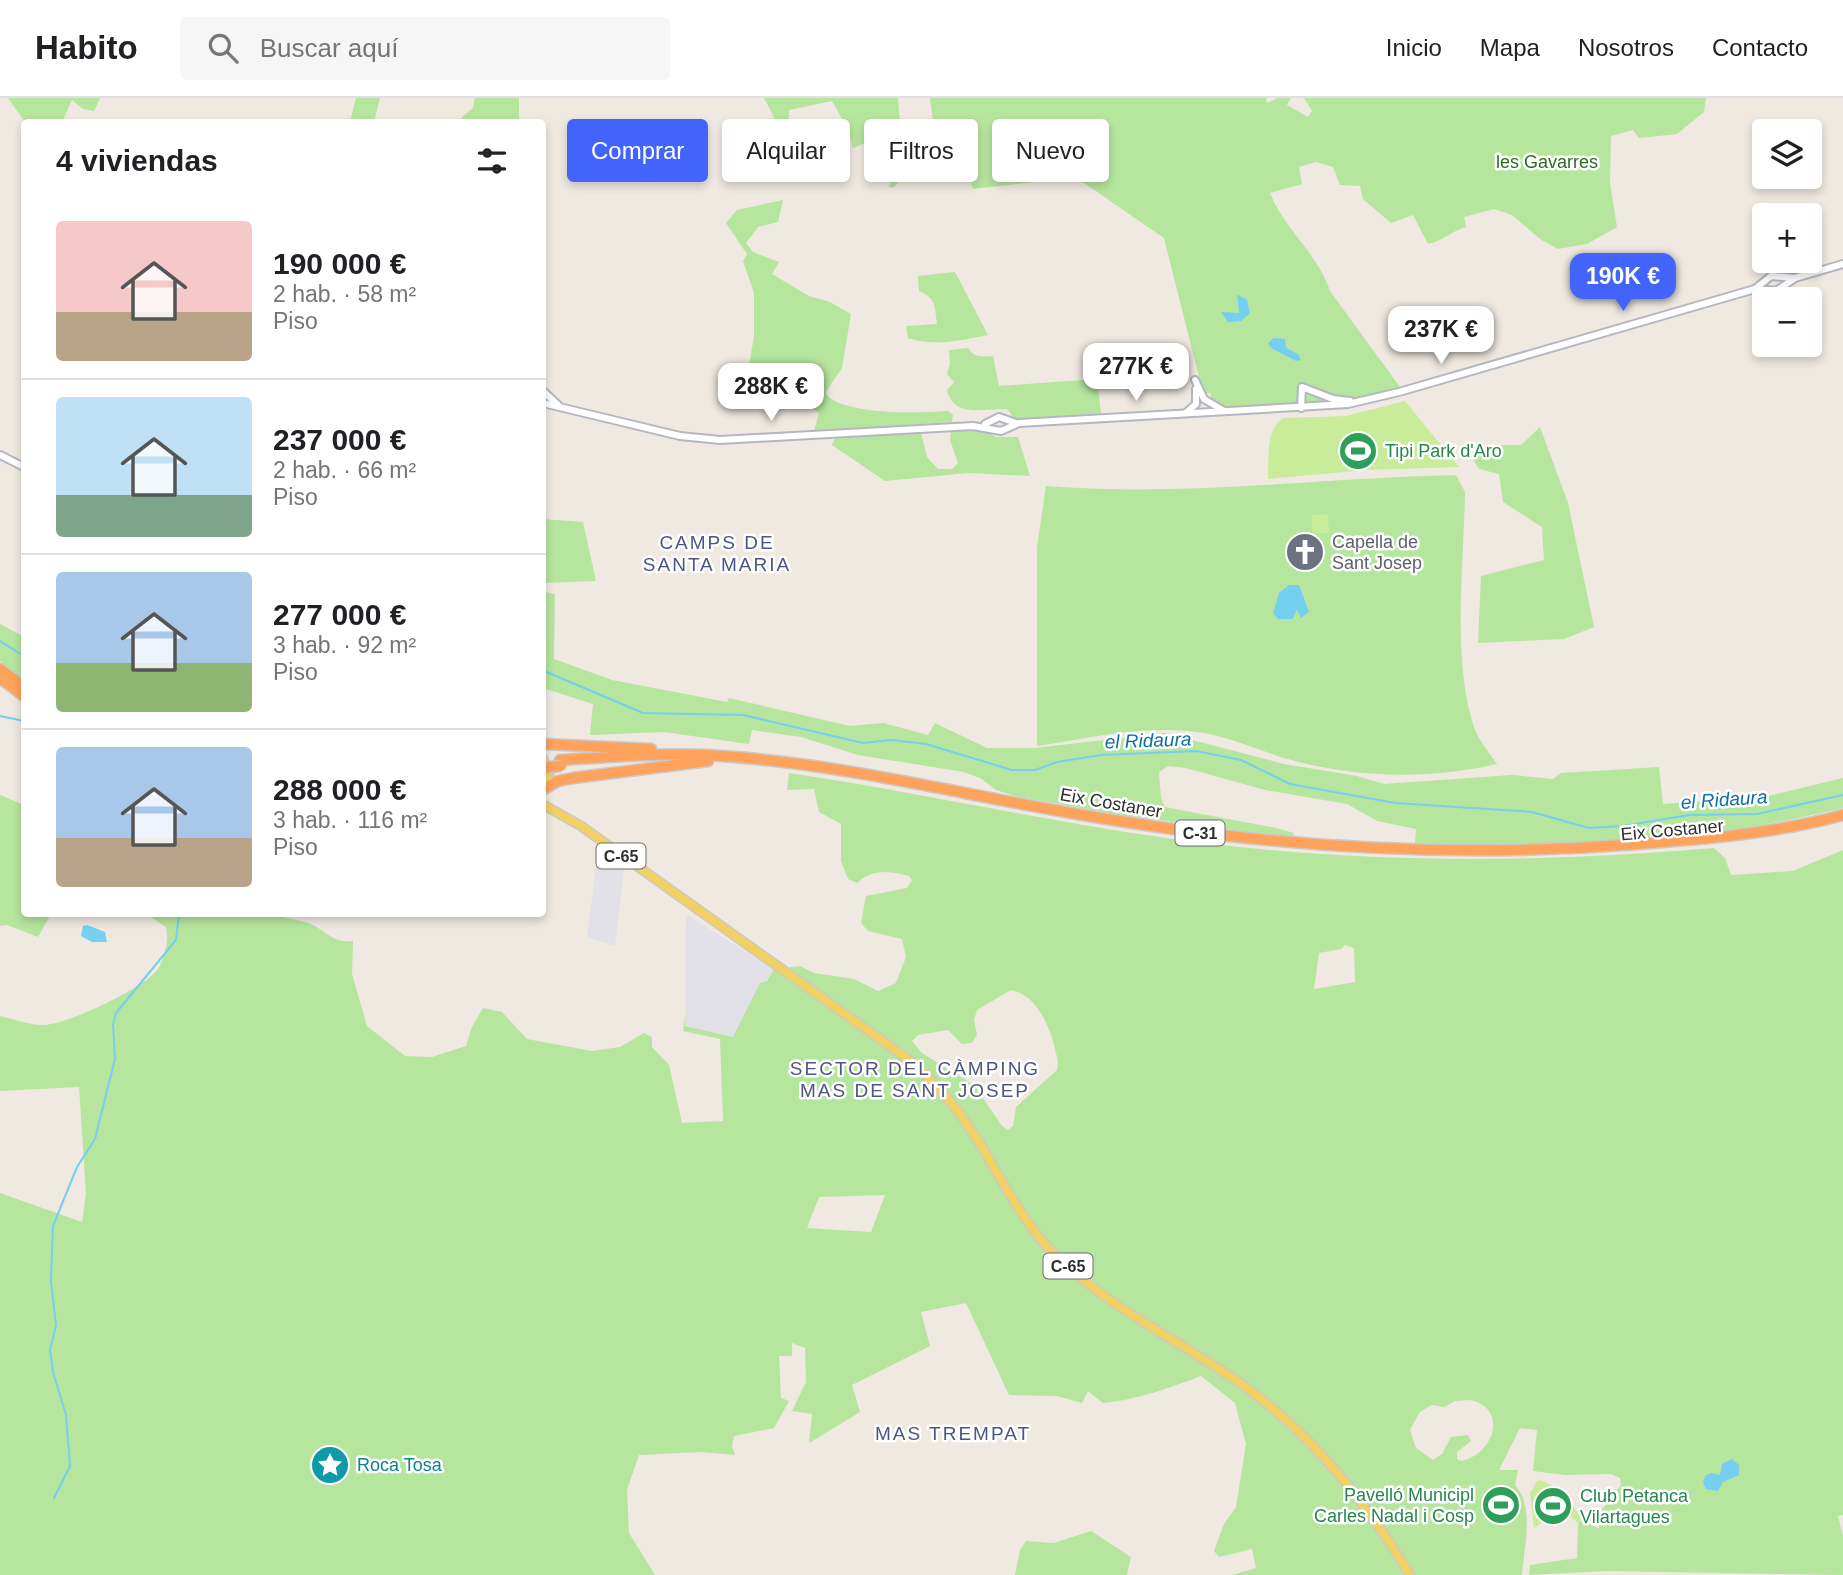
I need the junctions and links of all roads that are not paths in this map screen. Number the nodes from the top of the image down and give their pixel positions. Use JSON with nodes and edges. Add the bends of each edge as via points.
{"nodes":[{"id":1,"x":1843,"y":264,"type":"edge"},
{"id":2,"x":1781,"y":282,"type":"junction"},
{"id":3,"x":1767,"y":286,"type":"junction"},
{"id":4,"x":1204,"y":400,"type":"junction"},
{"id":5,"x":1361,"y":402,"type":"junction"},
{"id":6,"x":547,"y":403,"type":"edge"},
{"id":7,"x":1196,"y":404,"type":"junction"},
{"id":8,"x":1301,"y":408,"type":"junction"},
{"id":9,"x":1201,"y":412,"type":"junction"},
{"id":10,"x":1226,"y":412,"type":"junction"},
{"id":11,"x":1184,"y":413,"type":"junction"},
{"id":12,"x":994,"y":424,"type":"junction"},
{"id":13,"x":1006,"y":424,"type":"junction"},
{"id":14,"x":0,"y":455,"type":"edge"},
{"id":15,"x":21,"y":466,"type":"edge"},
{"id":16,"x":0,"y":669,"type":"edge"},
{"id":17,"x":0,"y":678,"type":"edge"},
{"id":18,"x":21,"y":685,"type":"edge"},
{"id":19,"x":21,"y":694,"type":"edge"},
{"id":20,"x":546,"y":744,"type":"edge"},
{"id":21,"x":708,"y":758,"type":"junction"},
{"id":22,"x":546,"y":761,"type":"edge"},
{"id":23,"x":560,"y":763,"type":"junction"},
{"id":24,"x":546,"y":767,"type":"edge"},
{"id":25,"x":546,"y":788,"type":"edge"},
{"id":26,"x":546,"y":806,"type":"edge"},
{"id":27,"x":546,"y":812,"type":"edge"},
{"id":28,"x":1843,"y":817,"type":"edge"},
{"id":29,"x":569,"y":820,"type":"junction"},
{"id":30,"x":1410,"y":1575,"type":"edge"}],
"edges":[{"from":1,"to":2,"type":"street"},
{"from":2,"to":3,"type":"street","via":[[1775,292]]},
{"from":2,"to":3,"type":"street","via":[[1772,276]]},
{"from":3,"to":5,"type":"street"},
{"from":4,"to":7,"type":"street","via":[[1195,380]]},
{"from":4,"to":9,"type":"street"},
{"from":4,"to":10,"type":"street"},
{"from":5,"to":8,"type":"street"},
{"from":5,"to":8,"type":"street","via":[[1333,399],[1302,387]]},
{"from":6,"to":12,"type":"street","via":[[698,439]]},
{"from":7,"to":9,"type":"street"},
{"from":7,"to":11,"type":"street"},
{"from":8,"to":10,"type":"street"},
{"from":9,"to":10,"type":"street"},
{"from":9,"to":11,"type":"street"},
{"from":11,"to":13,"type":"street"},
{"from":12,"to":13,"type":"street","via":[[1001,430]]},
{"from":12,"to":13,"type":"street","via":[[999,417]]},
{"from":14,"to":15,"type":"street"},
{"from":16,"to":18,"type":"highway"},
{"from":17,"to":19,"type":"highway"},
{"from":20,"to":21,"type":"highway","via":[[690,751]]},
{"from":21,"to":23,"type":"highway","name":"Eix Costaner","number":"C-31"},
{"from":21,"to":25,"type":"highway","via":[[573,778]]},
{"from":21,"to":28,"type":"highway","name":"Eix Costaner","number":"C-31","via":[[817,767],[1177,830],[1375,849],[1461,852],[1610,846],[1744,834]]},
{"from":22,"to":23,"type":"highway","name":"Eix Costaner","number":"C-31"},
{"from":23,"to":24,"type":"highway","name":"Eix Costaner","number":"C-31","bridge":true},
{"from":26,"to":29,"type":"main road","number":"C-65"},
{"from":27,"to":29,"type":"main road","number":"C-65"},
{"from":29,"to":30,"type":"main road","number":"C-65","via":[[919,1068],[971,1130],[1002,1184],[1056,1256],[1113,1303],[1264,1401],[1316,1446],[1363,1503]]}]}
